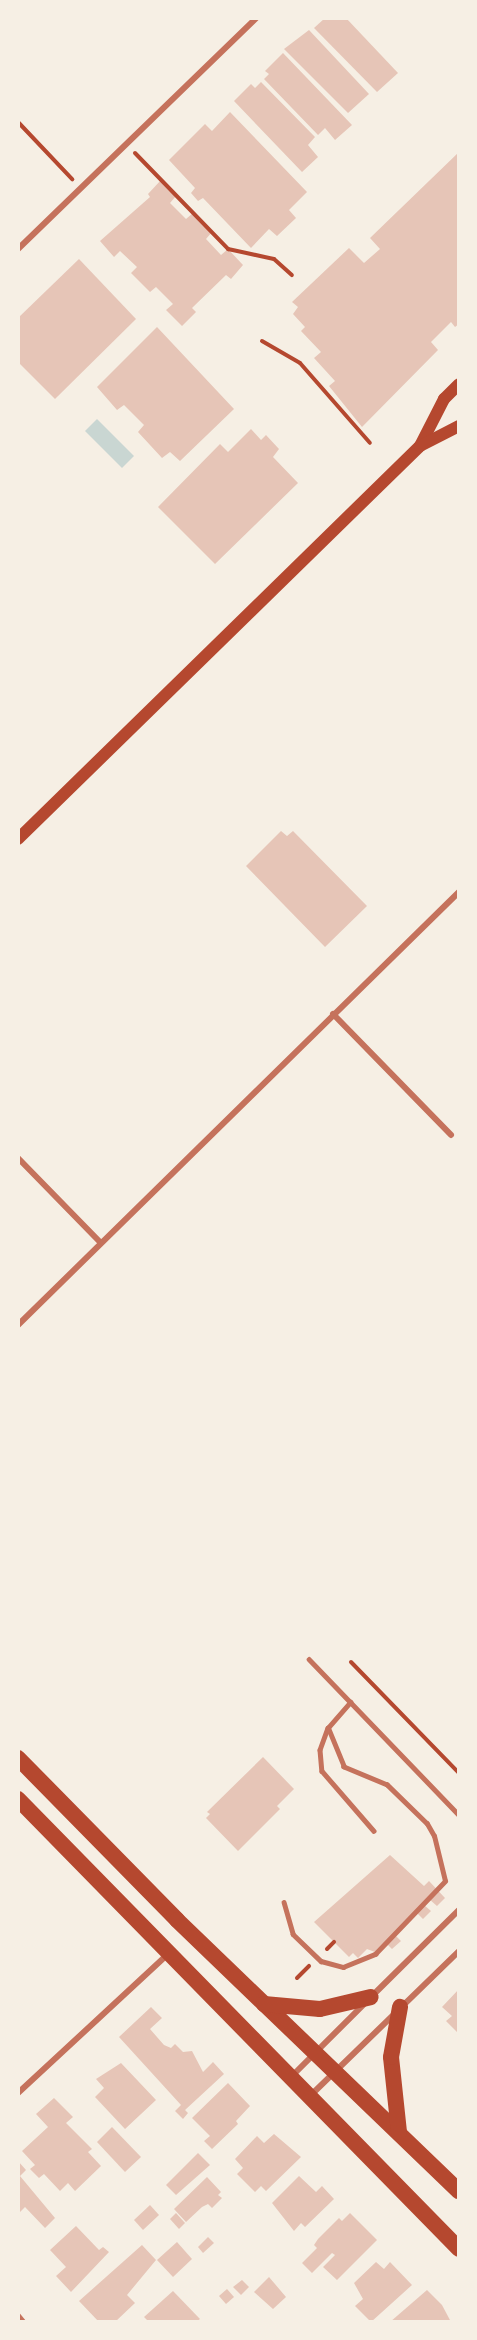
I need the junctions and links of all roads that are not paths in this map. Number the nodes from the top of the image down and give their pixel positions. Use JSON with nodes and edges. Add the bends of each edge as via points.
{"nodes":[{"id":1,"x":256,"y":18,"type":"edge"},
{"id":2,"x":18,"y":249,"type":"edge"},
{"id":3,"x":459,"y":384,"type":"edge"},
{"id":4,"x":459,"y":426,"type":"edge"},
{"id":5,"x":420,"y":446,"type":"junction"},
{"id":6,"x":18,"y":840,"type":"edge"},
{"id":7,"x":459,"y":892,"type":"edge"},
{"id":8,"x":333,"y":1014,"type":"junction"},
{"id":9,"x":451,"y":1135,"type":"dead end"},
{"id":10,"x":18,"y":1158,"type":"edge"},
{"id":11,"x":100,"y":1242,"type":"junction"},
{"id":12,"x":18,"y":1325,"type":"edge"},
{"id":13,"x":309,"y":1659,"type":"dead end"},
{"id":14,"x":351,"y":1702,"type":"junction"},
{"id":15,"x":328,"y":1728,"type":"junction"},
{"id":16,"x":18,"y":1758,"type":"edge"},
{"id":17,"x":18,"y":1799,"type":"edge"},
{"id":18,"x":459,"y":1815,"type":"edge"},
{"id":19,"x":374,"y":1831,"type":"dead end"},
{"id":20,"x":284,"y":1902,"type":"dead end"},
{"id":21,"x":459,"y":1910,"type":"edge"},
{"id":22,"x":459,"y":1951,"type":"edge"},
{"id":23,"x":169,"y":1952,"type":"junction"},
{"id":24,"x":371,"y":1997,"type":"junction"},
{"id":25,"x":264,"y":2004,"type":"junction"},
{"id":26,"x":400,"y":2007,"type":"junction"},
{"id":27,"x":316,"y":2052,"type":"junction"},
{"id":28,"x":335,"y":2071,"type":"junction"},
{"id":29,"x":290,"y":2078,"type":"junction"},
{"id":30,"x":18,"y":2093,"type":"edge"},
{"id":31,"x":309,"y":2097,"type":"junction"},
{"id":32,"x":399,"y":2132,"type":"junction"},
{"id":33,"x":459,"y":2191,"type":"edge"},
{"id":34,"x":459,"y":2248,"type":"edge"},
{"id":35,"x":18,"y":2316,"type":"edge"},
{"id":36,"x":23,"y":2322,"type":"edge"}],
"edges":[{"from":1,"to":2,"type":"street"},
{"from":3,"to":5,"type":"main road","via":[[444,399]]},
{"from":4,"to":5,"type":"main road"},
{"from":5,"to":6,"type":"main road"},
{"from":7,"to":8,"type":"street"},
{"from":8,"to":9,"type":"street"},
{"from":8,"to":11,"type":"street"},
{"from":10,"to":11,"type":"street"},
{"from":11,"to":12,"type":"street"},
{"from":13,"to":14,"type":"lane"},
{"from":14,"to":15,"type":"lane"},
{"from":14,"to":18,"type":"lane"},
{"from":15,"to":19,"type":"lane","via":[[320,1750],[322,1771]]},
{"from":15,"to":20,"type":"lane","via":[[344,1767],[387,1785],[427,1824],[434,1836],[445,1881],[375,1954],[343,1968],[321,1961],[293,1934]]},
{"from":16,"to":25,"type":"highway"},
{"from":17,"to":23,"type":"highway"},
{"from":21,"to":24,"type":"street"},
{"from":22,"to":26,"type":"street"},
{"from":23,"to":29,"type":"highway"},
{"from":23,"to":30,"type":"street"},
{"from":24,"to":25,"type":"highway","via":[[320,2009]]},
{"from":24,"to":27,"type":"street"},
{"from":25,"to":27,"type":"highway"},
{"from":26,"to":28,"type":"street"},
{"from":26,"to":32,"type":"highway","via":[[391,2057]]},
{"from":27,"to":28,"type":"highway"},
{"from":27,"to":29,"type":"street"},
{"from":28,"to":31,"type":"street"},
{"from":28,"to":32,"type":"highway"},
{"from":29,"to":31,"type":"highway"},
{"from":31,"to":34,"type":"highway"},
{"from":32,"to":33,"type":"highway"},
{"from":35,"to":36,"type":"street"}]}
